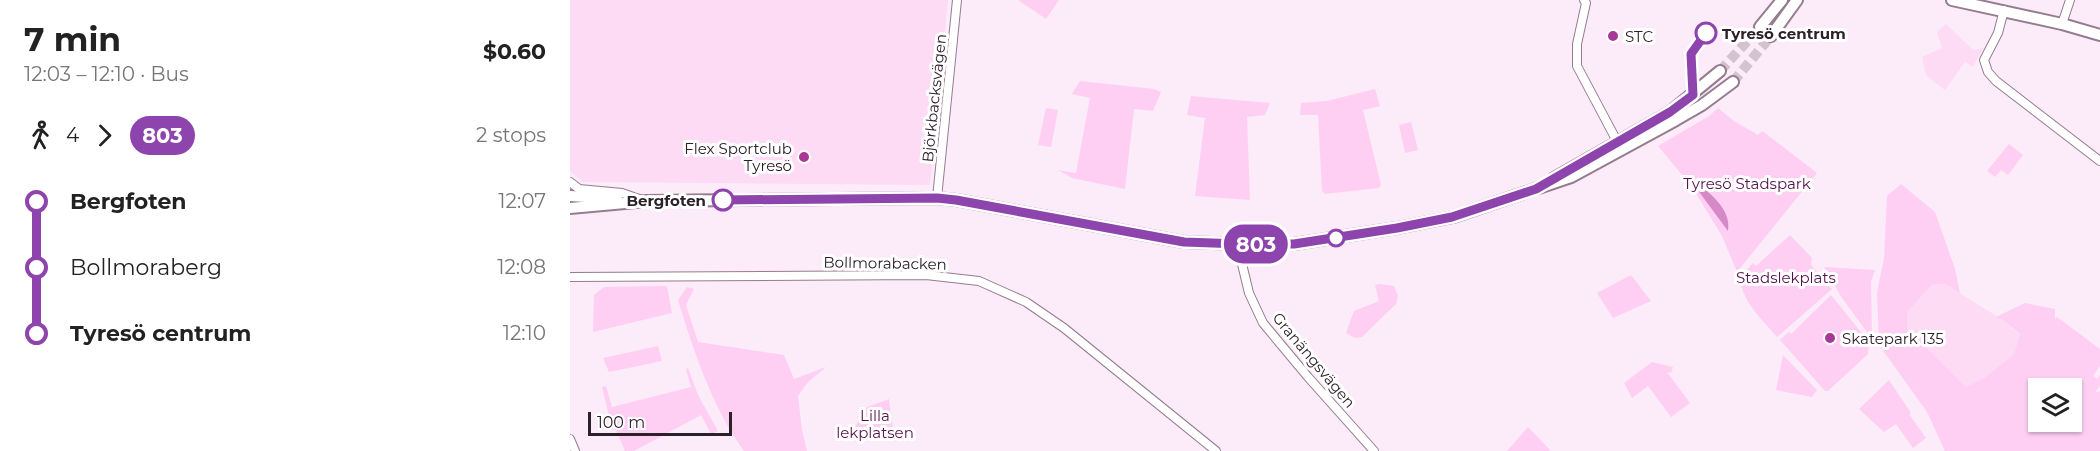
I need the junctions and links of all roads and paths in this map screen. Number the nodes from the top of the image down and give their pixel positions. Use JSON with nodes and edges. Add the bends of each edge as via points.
{"nodes":[{"id":1,"x":957,"y":0,"type":"edge"},
{"id":2,"x":1584,"y":0,"type":"edge"},
{"id":3,"x":1782,"y":0,"type":"edge"},
{"id":4,"x":1797,"y":0,"type":"edge"},
{"id":5,"x":1952,"y":0,"type":"edge"},
{"id":6,"x":2070,"y":0,"type":"edge"},
{"id":7,"x":2004,"y":10,"type":"junction"},
{"id":8,"x":2062,"y":24,"type":"junction"},
{"id":9,"x":1760,"y":27,"type":"tunnel mouth"},
{"id":10,"x":2100,"y":35,"type":"edge"},
{"id":11,"x":1771,"y":36,"type":"tunnel mouth"},
{"id":12,"x":1720,"y":71,"type":"tunnel mouth"},
{"id":13,"x":1733,"y":82,"type":"tunnel mouth"},
{"id":14,"x":1620,"y":147,"type":"junction"},
{"id":15,"x":2100,"y":161,"type":"edge"},
{"id":16,"x":570,"y":182,"type":"edge"},
{"id":17,"x":570,"y":196,"type":"edge"},
{"id":18,"x":937,"y":198,"type":"junction"},
{"id":19,"x":647,"y":201,"type":"junction"},
{"id":20,"x":570,"y":208,"type":"edge"},
{"id":21,"x":1241,"y":244,"type":"junction"},
{"id":22,"x":570,"y":277,"type":"edge"},
{"id":23,"x":570,"y":439,"type":"edge"},
{"id":24,"x":575,"y":451,"type":"edge"},
{"id":25,"x":1216,"y":451,"type":"edge"},
{"id":26,"x":1374,"y":451,"type":"edge"}],
"edges":[{"from":1,"to":18,"type":"street","name":"Björkbacksvägen"},
{"from":2,"to":14,"type":"street","via":[[1577,66]]},
{"from":3,"to":9,"type":"street"},
{"from":4,"to":11,"type":"street"},
{"from":5,"to":7,"type":"street"},
{"from":6,"to":8,"type":"street"},
{"from":7,"to":8,"type":"street"},
{"from":7,"to":15,"type":"street","via":[[1984,60],[1989,72]]},
{"from":8,"to":10,"type":"street"},
{"from":12,"to":14,"type":"street"},
{"from":13,"to":14,"type":"street","via":[[1702,105]]},
{"from":14,"to":21,"type":"street","via":[[1565,171],[1536,189],[1452,217],[1294,244]]},
{"from":16,"to":19,"type":"street","via":[[579,189],[621,193]]},
{"from":17,"to":19,"type":"street"},
{"from":18,"to":19,"type":"street"},
{"from":18,"to":21,"type":"street","via":[[1184,242]]},
{"from":19,"to":20,"type":"street"},
{"from":21,"to":26,"type":"street","name":"Granängsvägen","via":[[1249,293],[1263,323]]},
{"from":22,"to":25,"type":"street","name":"Bollmorabacken","via":[[926,274],[979,281],[1026,302],[1064,328]]},
{"from":23,"to":24,"type":"street"}]}
